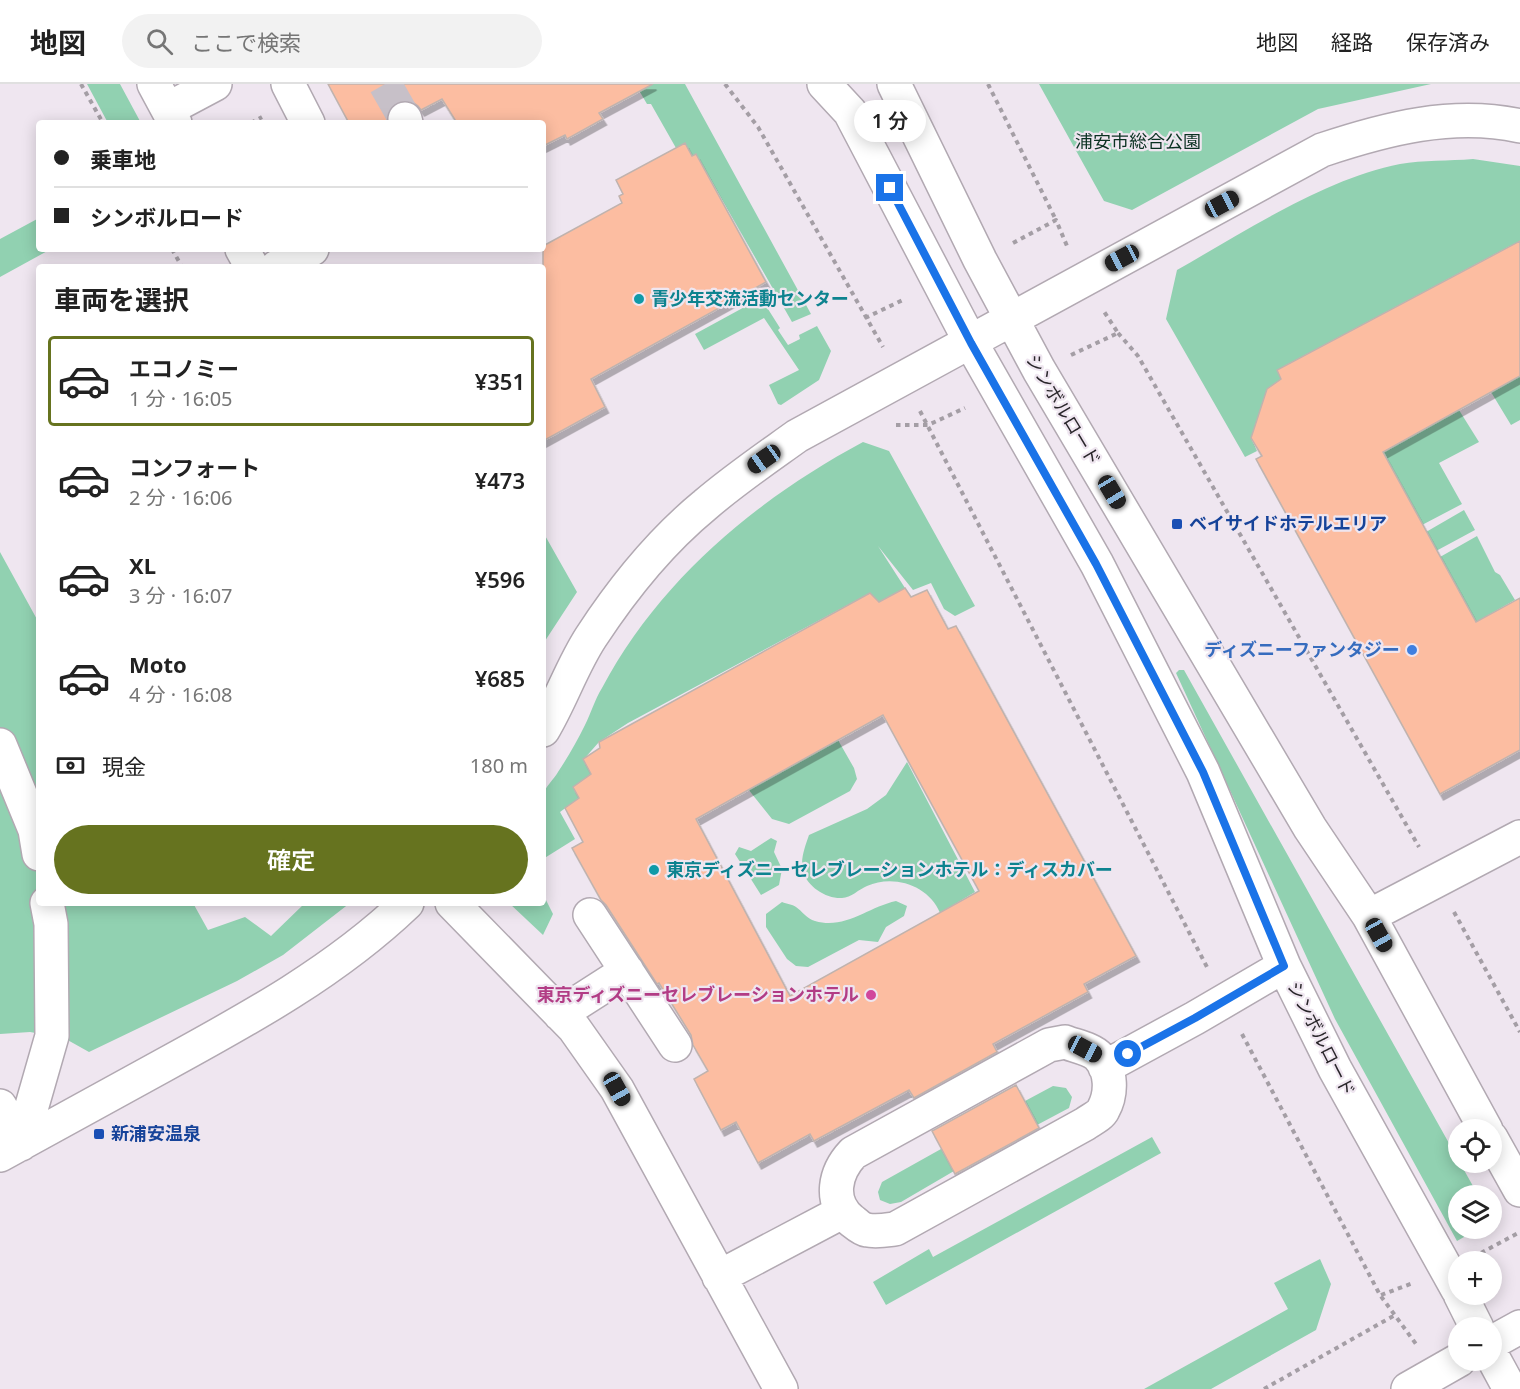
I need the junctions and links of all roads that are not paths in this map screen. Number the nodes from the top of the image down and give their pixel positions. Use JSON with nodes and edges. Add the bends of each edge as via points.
{"nodes":[{"id":1,"x":215,"y":84,"type":"edge"},
{"id":2,"x":288,"y":84,"type":"edge"},
{"id":3,"x":824,"y":84,"type":"edge"},
{"id":4,"x":894,"y":84,"type":"edge"},
{"id":5,"x":166,"y":105,"type":"edge"},
{"id":6,"x":306,"y":120,"type":"edge"},
{"id":7,"x":1520,"y":126,"type":"edge"},
{"id":8,"x":306,"y":252,"type":"edge"},
{"id":9,"x":283,"y":264,"type":"edge"},
{"id":10,"x":1011,"y":321,"type":"junction"},
{"id":11,"x":971,"y":343,"type":"junction"},
{"id":12,"x":546,"y":720,"type":"edge"},
{"id":13,"x":0,"y":745,"type":"edge"},
{"id":14,"x":36,"y":836,"type":"edge"},
{"id":15,"x":1520,"y":837,"type":"edge"},
{"id":16,"x":48,"y":906,"type":"edge"},
{"id":17,"x":404,"y":906,"type":"edge"},
{"id":18,"x":455,"y":906,"type":"edge"},
{"id":19,"x":590,"y":915,"type":"dead end"},
{"id":20,"x":1369,"y":916,"type":"junction"},
{"id":21,"x":1284,"y":966,"type":"junction"},
{"id":22,"x":627,"y":971,"type":"junction"},
{"id":23,"x":560,"y":1014,"type":"junction"},
{"id":24,"x":675,"y":1045,"type":"dead end"},
{"id":25,"x":1105,"y":1067,"type":"junction"},
{"id":26,"x":0,"y":1106,"type":"edge"},
{"id":27,"x":1480,"y":1119,"type":"edge"},
{"id":28,"x":7,"y":1145,"type":"edge"},
{"id":29,"x":1502,"y":1158,"type":"edge"},
{"id":30,"x":1520,"y":1190,"type":"edge"},
{"id":31,"x":842,"y":1212,"type":"junction"},
{"id":32,"x":1448,"y":1272,"type":"edge"},
{"id":33,"x":719,"y":1277,"type":"junction"},
{"id":34,"x":1520,"y":1327,"type":"edge"},
{"id":35,"x":1502,"y":1337,"type":"edge"},
{"id":36,"x":1448,"y":1366,"type":"edge"},
{"id":37,"x":1501,"y":1371,"type":"edge"},
{"id":38,"x":1520,"y":1386,"type":"edge"},
{"id":39,"x":781,"y":1389,"type":"edge"},
{"id":40,"x":1408,"y":1389,"type":"edge"},
{"id":41,"x":1512,"y":1389,"type":"edge"}],
"edges":[{"from":1,"to":5,"type":"street"},
{"from":2,"to":6,"type":"street"},
{"from":3,"to":11,"type":"street","name":"シンボルロード","via":[[850,112]]},
{"from":4,"to":10,"type":"street","name":"シンボルロード"},
{"from":7,"to":10,"type":"street","via":[[1465,120],[1417,124],[1369,134],[1322,150]]},
{"from":8,"to":9,"type":"street"},
{"from":10,"to":11,"type":"street"},
{"from":10,"to":20,"type":"street","name":"シンボルロード","via":[[1310,828]]},
{"from":11,"to":12,"type":"street","via":[[789,442],[703,506],[626,587],[590,639]]},
{"from":11,"to":21,"type":"street","name":"シンボルロード","via":[[1096,564],[1203,772]]},
{"from":13,"to":14,"type":"street"},
{"from":15,"to":20,"type":"street"},
{"from":16,"to":28,"type":"street","via":[[52,1036]]},
{"from":17,"to":28,"type":"street","via":[[377,932],[281,999]]},
{"from":18,"to":23,"type":"street"},
{"from":19,"to":22,"type":"street"},
{"from":20,"to":27,"type":"street","name":"シンボルロード"},
{"from":21,"to":25,"type":"street"},
{"from":21,"to":32,"type":"street","name":"シンボルロード","via":[[1335,1069]]},
{"from":22,"to":23,"type":"street"},
{"from":22,"to":24,"type":"street"},
{"from":23,"to":33,"type":"street","via":[[617,1089]]},
{"from":25,"to":31,"type":"street","via":[[1109,1079],[1103,1112],[896,1229],[866,1230]]},
{"from":25,"to":31,"type":"street","via":[[1098,1056],[1065,1042],[1038,1050],[853,1153],[842,1165],[837,1181]]},
{"from":26,"to":28,"type":"street"},
{"from":29,"to":30,"type":"street"},
{"from":31,"to":33,"type":"street"},
{"from":33,"to":39,"type":"street"},
{"from":34,"to":35,"type":"street"},
{"from":36,"to":40,"type":"street"},
{"from":37,"to":41,"type":"street"},
{"from":38,"to":41,"type":"street"}]}
